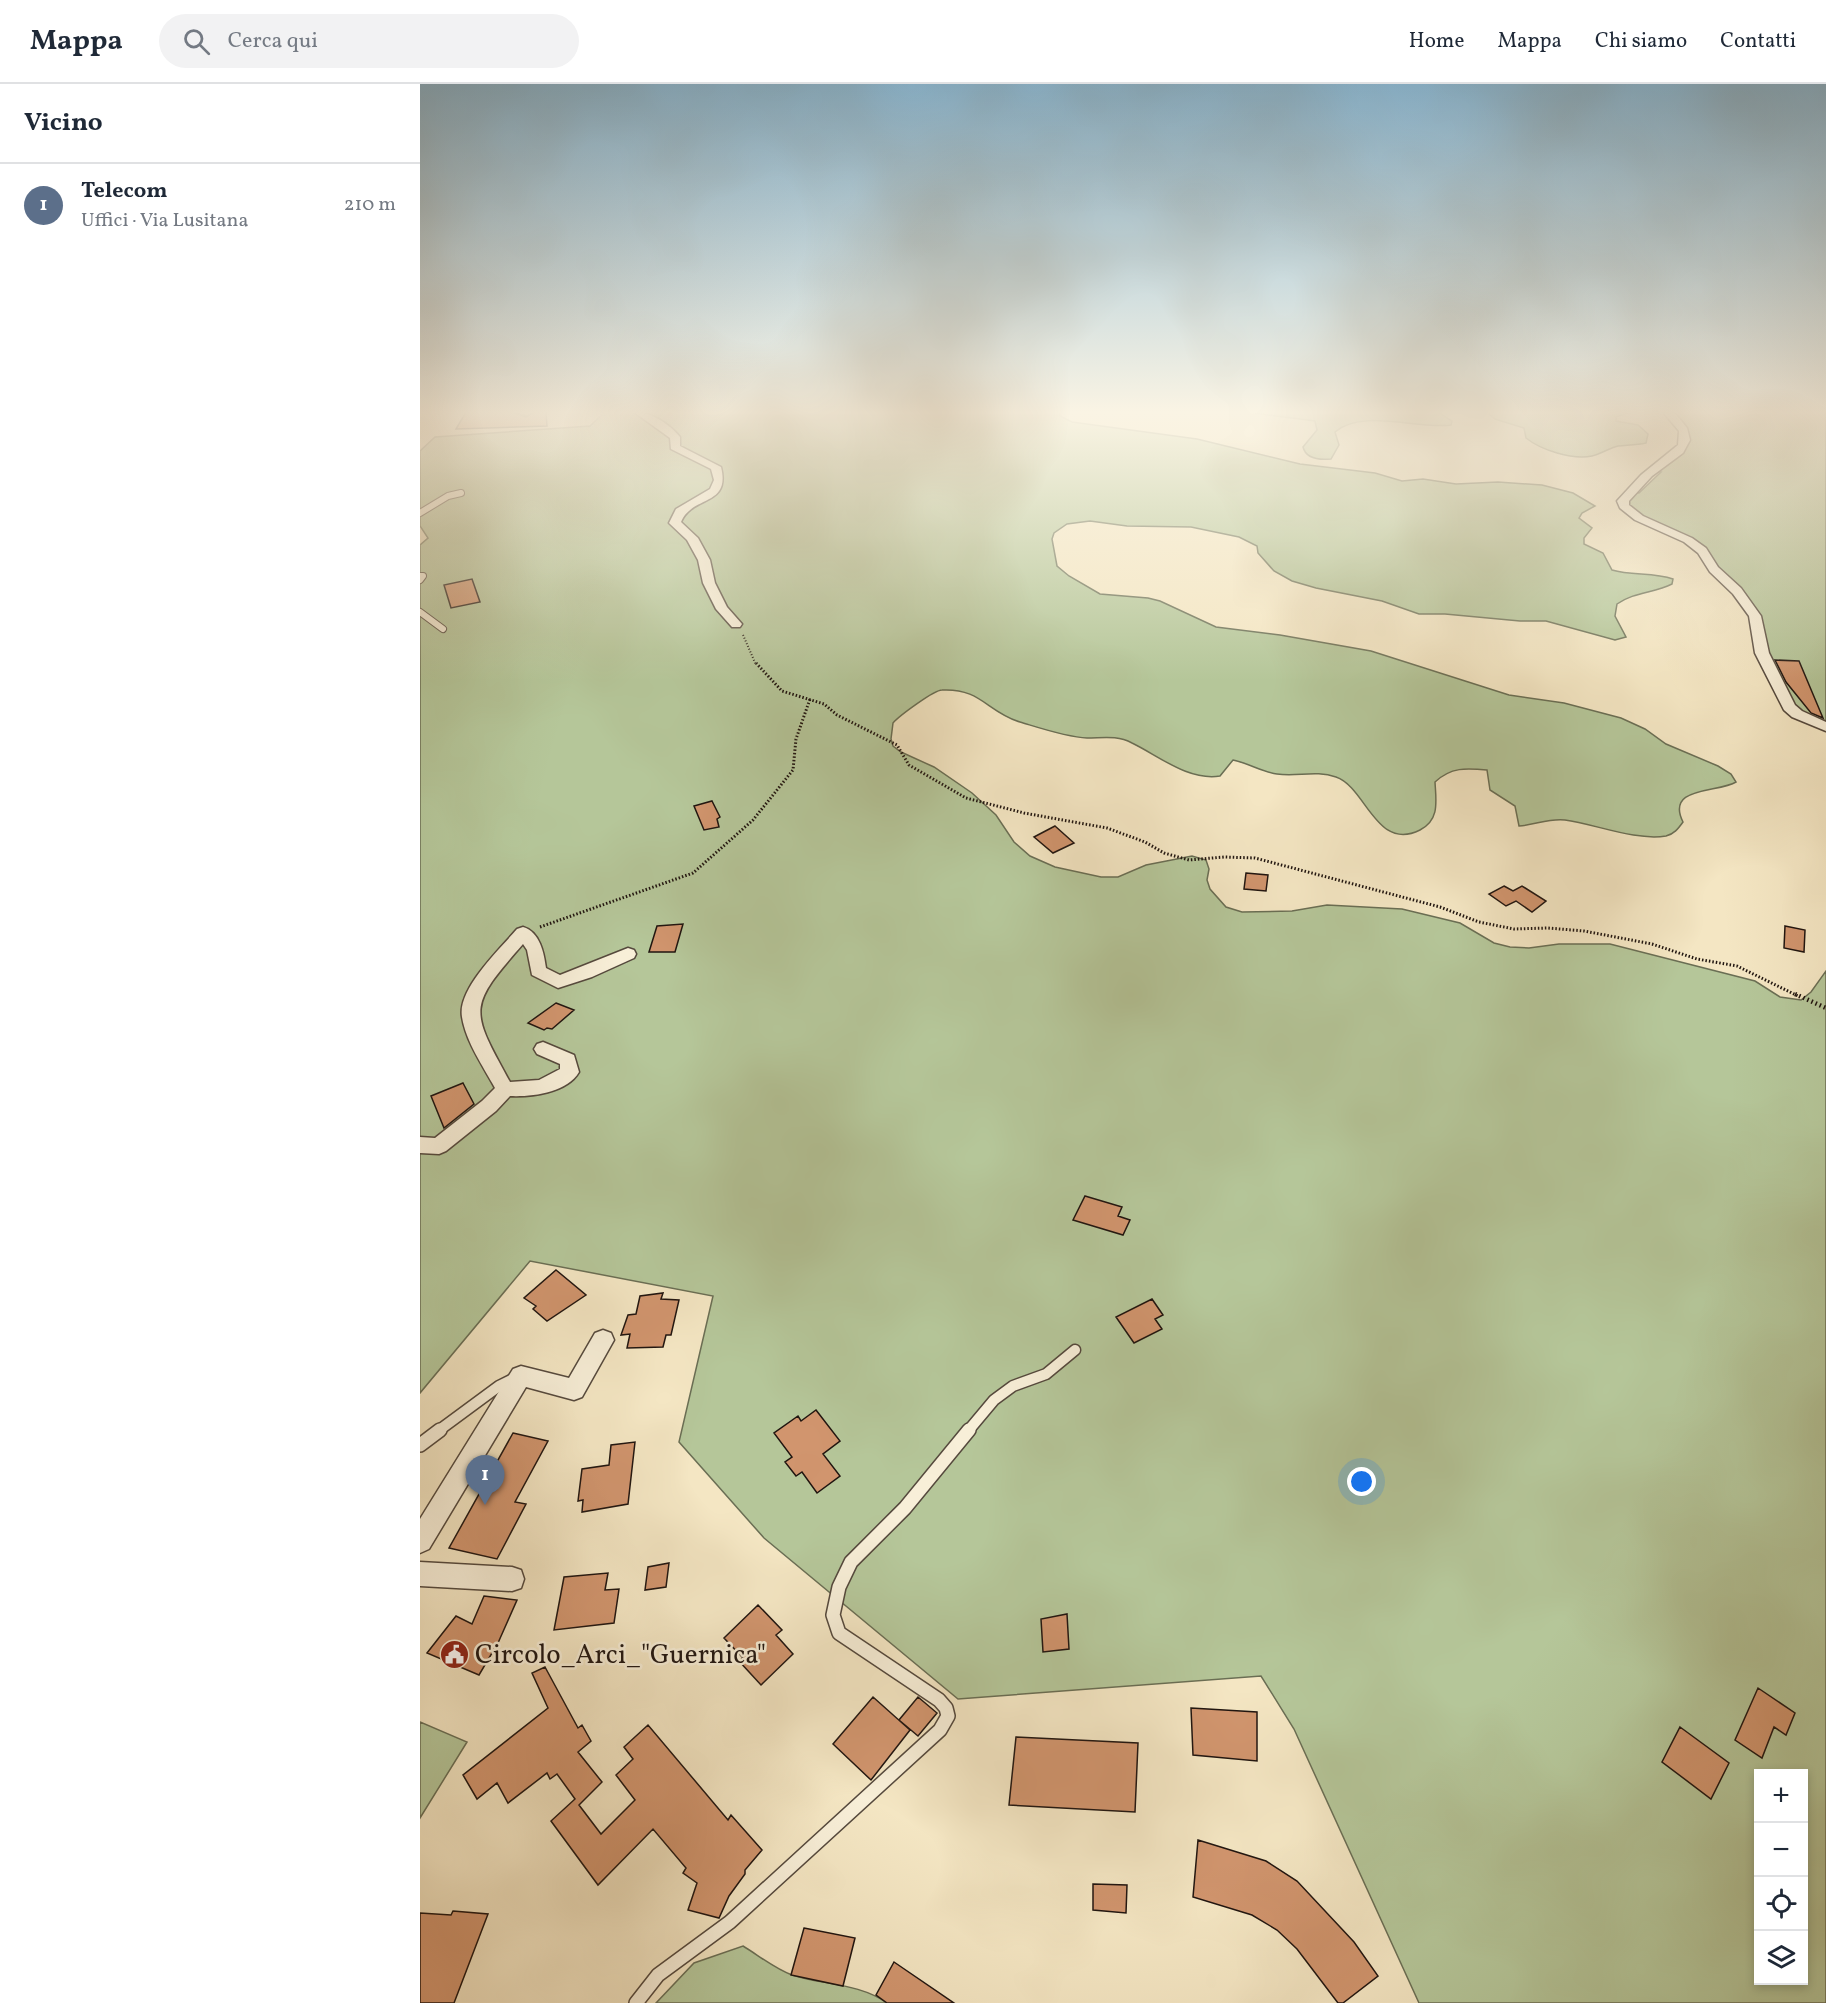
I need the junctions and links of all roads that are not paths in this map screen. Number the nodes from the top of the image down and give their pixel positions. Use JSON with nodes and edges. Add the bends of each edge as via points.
{"nodes":[{"id":1,"x":439,"y":502,"type":"edge"},
{"id":2,"x":697,"y":502,"type":"edge"},
{"id":3,"x":1623,"y":502,"type":"edge"},
{"id":4,"x":420,"y":513,"type":"edge"},
{"id":5,"x":420,"y":612,"type":"edge"},
{"id":6,"x":736,"y":624,"type":"road end"},
{"id":7,"x":443,"y":629,"type":"dead end"},
{"id":8,"x":1826,"y":727,"type":"edge"},
{"id":9,"x":628,"y":954,"type":"dead end"},
{"id":10,"x":543,"y":1049,"type":"dead end"},
{"id":11,"x":505,"y":1089,"type":"junction"},
{"id":12,"x":420,"y":1145,"type":"edge"},
{"id":13,"x":603,"y":1340,"type":"dead end"},
{"id":14,"x":1075,"y":1350,"type":"dead end"},
{"id":15,"x":521,"y":1376,"type":"junction"},
{"id":16,"x":420,"y":1445,"type":"edge"},
{"id":17,"x":420,"y":1541,"type":"edge"},
{"id":18,"x":439,"y":1570,"type":"edge"},
{"id":19,"x":512,"y":1579,"type":"dead end"},
{"id":20,"x":636,"y":2003,"type":"edge"}],
"edges":[{"from":1,"to":4,"type":"lane"},
{"from":2,"to":6,"type":"street","via":[[680,511],[675,523],[692,538],[722,609]]},
{"from":3,"to":8,"type":"street","via":[[1639,518],[1688,540],[1702,551],[1755,616],[1762,653],[1789,707]]},
{"from":5,"to":7,"type":"lane"},
{"from":9,"to":11,"type":"street","via":[[558,982],[538,971],[535,949],[523,933],[477,989],[469,1010],[478,1039]]},
{"from":10,"to":11,"type":"street","via":[[568,1060],[570,1072],[558,1082],[526,1090]]},
{"from":11,"to":12,"type":"street","via":[[440,1146]]},
{"from":13,"to":15,"type":"street","via":[[574,1390]]},
{"from":14,"to":20,"type":"lane","via":[[1046,1374],[1013,1386],[994,1400],[925,1485],[851,1562],[839,1587],[832,1614],[839,1633],[939,1700],[948,1716],[940,1730],[730,1922],[658,1975]]},
{"from":15,"to":16,"type":"lane","via":[[499,1386]]},
{"from":15,"to":17,"type":"street"},
{"from":18,"to":19,"type":"street"}]}
